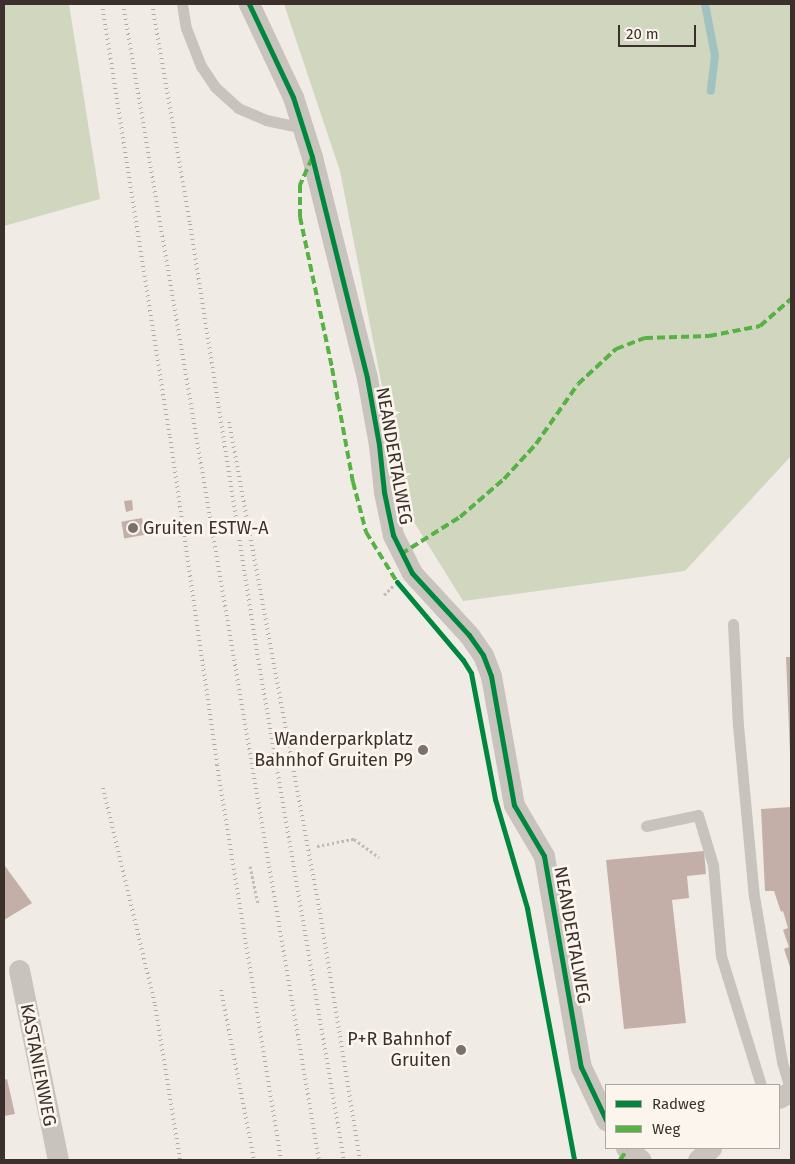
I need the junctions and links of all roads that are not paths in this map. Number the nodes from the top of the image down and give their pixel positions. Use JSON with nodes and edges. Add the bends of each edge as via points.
{"nodes":[{"id":1,"x":182,"y":4,"type":"edge"},
{"id":2,"x":249,"y":4,"type":"edge"},
{"id":3,"x":304,"y":128,"type":"junction"},
{"id":4,"x":733,"y":624,"type":"dead end"},
{"id":5,"x":646,"y":826,"type":"dead end"},
{"id":6,"x":19,"y":970,"type":"dead end"},
{"id":7,"x":761,"y":1084,"type":"edge"},
{"id":8,"x":791,"y":1091,"type":"edge"},
{"id":9,"x":780,"y":1097,"type":"edge"},
{"id":10,"x":605,"y":1118,"type":"edge"},
{"id":11,"x":627,"y":1149,"type":"edge"},
{"id":12,"x":710,"y":1149,"type":"edge"},
{"id":13,"x":58,"y":1160,"type":"edge"},
{"id":14,"x":641,"y":1160,"type":"edge"},
{"id":15,"x":698,"y":1160,"type":"edge"}],
"edges":[{"from":1,"to":3,"type":"lane","via":[[193,47],[215,87],[238,108],[266,120]]},
{"from":2,"to":3,"type":"street","name":"NEANDERTALWEG","via":[[287,83]]},
{"from":3,"to":10,"type":"street","name":"NEANDERTALWEG","via":[[367,378],[384,492],[394,535],[412,573],[469,635],[491,676],[514,805],[544,856],[581,1067]]},
{"from":4,"to":8,"type":"lane","via":[[738,724],[754,896],[782,1062]]},
{"from":5,"to":7,"type":"lane","via":[[698,816],[713,865],[721,956]]},
{"from":6,"to":13,"type":"street","name":"KASTANIENWEG"},
{"from":8,"to":9,"type":"street"},
{"from":11,"to":14,"type":"street"},
{"from":12,"to":15,"type":"street"}]}
